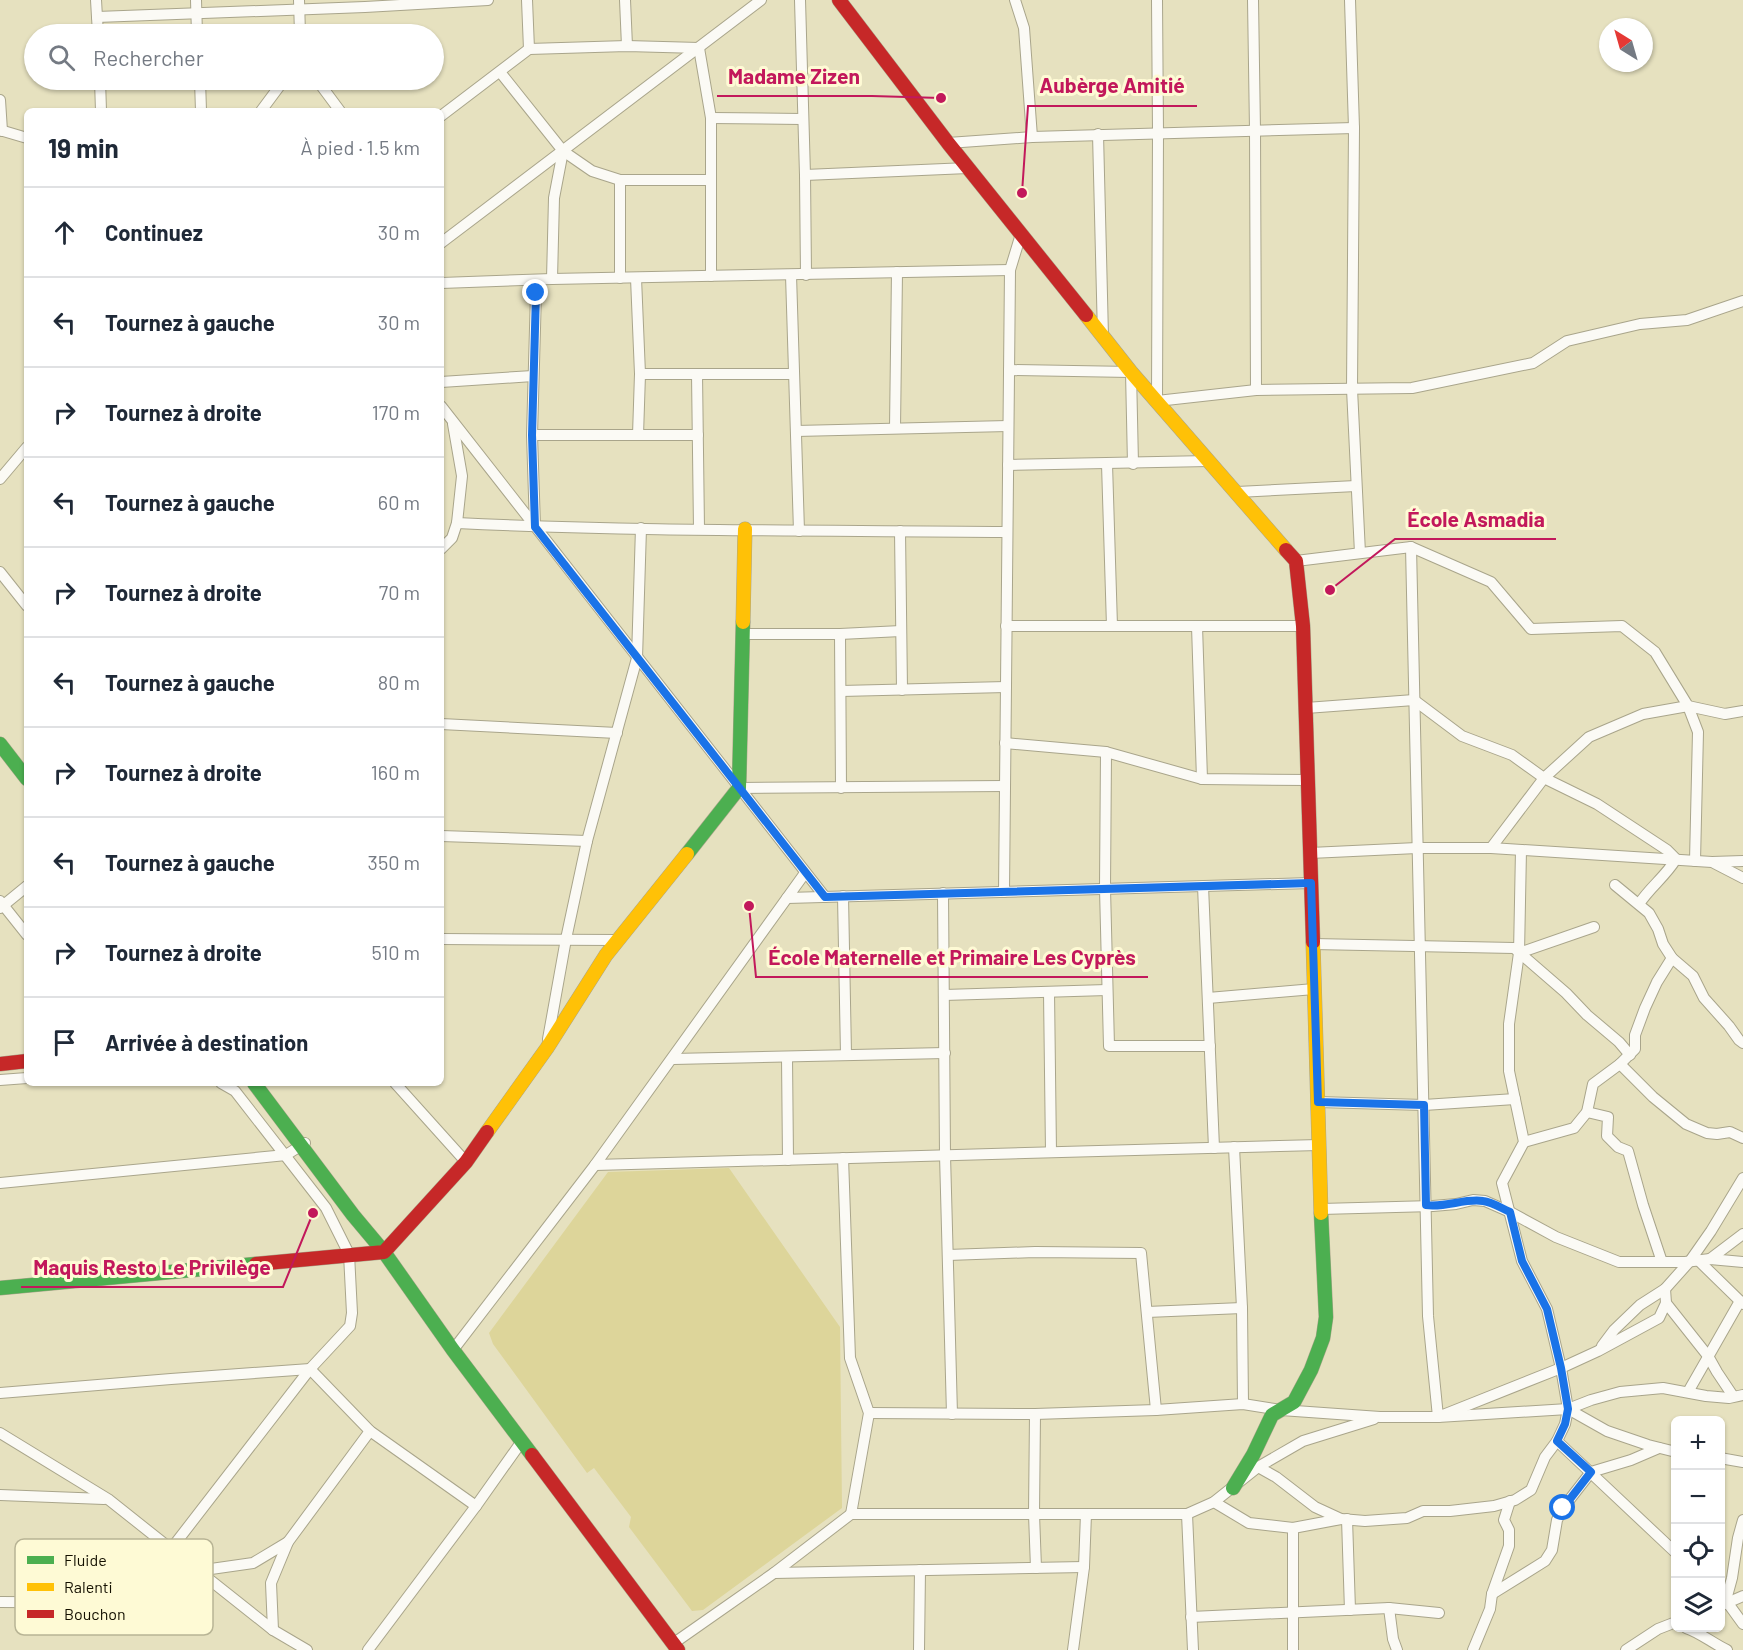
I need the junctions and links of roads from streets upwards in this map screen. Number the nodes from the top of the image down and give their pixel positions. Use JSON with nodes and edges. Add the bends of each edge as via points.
{"nodes":[{"id":1,"x":96,"y":0,"type":"edge"},
{"id":2,"x":196,"y":0,"type":"edge"},
{"id":3,"x":488,"y":0,"type":"edge"},
{"id":4,"x":527,"y":0,"type":"edge"},
{"id":5,"x":625,"y":0,"type":"edge"},
{"id":6,"x":761,"y":0,"type":"edge"},
{"id":7,"x":800,"y":0,"type":"edge"},
{"id":8,"x":839,"y":0,"type":"edge"},
{"id":9,"x":1015,"y":0,"type":"edge"},
{"id":10,"x":1156,"y":0,"type":"edge"},
{"id":11,"x":1253,"y":0,"type":"edge"},
{"id":12,"x":1350,"y":0,"type":"edge"},
{"id":13,"x":365,"y":3,"type":"edge"},
{"id":14,"x":299,"y":4,"type":"edge"},
{"id":15,"x":196,"y":13,"type":"junction"},
{"id":16,"x":97,"y":18,"type":"junction"},
{"id":17,"x":97,"y":24,"type":"edge"},
{"id":18,"x":197,"y":24,"type":"edge"},
{"id":19,"x":300,"y":24,"type":"edge"},
{"id":20,"x":627,"y":46,"type":"junction"},
{"id":21,"x":699,"y":48,"type":"junction"},
{"id":22,"x":529,"y":49,"type":"junction"},
{"id":23,"x":500,"y":72,"type":"junction"},
{"id":24,"x":100,"y":90,"type":"edge"},
{"id":25,"x":200,"y":90,"type":"edge"},
{"id":26,"x":277,"y":90,"type":"edge"},
{"id":27,"x":324,"y":90,"type":"edge"},
{"id":28,"x":0,"y":100,"type":"edge"},
{"id":29,"x":101,"y":108,"type":"edge"},
{"id":30,"x":201,"y":108,"type":"edge"},
{"id":31,"x":263,"y":108,"type":"edge"},
{"id":32,"x":338,"y":108,"type":"edge"},
{"id":33,"x":444,"y":114,"type":"edge"},
{"id":34,"x":711,"y":118,"type":"junction"},
{"id":35,"x":802,"y":119,"type":"junction"},
{"id":36,"x":1354,"y":128,"type":"junction"},
{"id":37,"x":1255,"y":130,"type":"junction"},
{"id":38,"x":1,"y":131,"type":"edge"},
{"id":39,"x":1158,"y":132,"type":"junction"},
{"id":40,"x":1098,"y":135,"type":"junction"},
{"id":41,"x":24,"y":137,"type":"edge"},
{"id":42,"x":1032,"y":137,"type":"junction"},
{"id":43,"x":948,"y":144,"type":"junction"},
{"id":44,"x":563,"y":151,"type":"junction"},
{"id":45,"x":968,"y":168,"type":"junction"},
{"id":46,"x":805,"y":175,"type":"junction"},
{"id":47,"x":620,"y":180,"type":"junction"},
{"id":48,"x":711,"y":180,"type":"junction"},
{"id":49,"x":1021,"y":234,"type":"junction"},
{"id":50,"x":444,"y":241,"type":"edge"},
{"id":51,"x":1010,"y":270,"type":"junction"},
{"id":52,"x":897,"y":272,"type":"junction"},
{"id":53,"x":791,"y":275,"type":"junction"},
{"id":54,"x":806,"y":275,"type":"junction"},
{"id":55,"x":711,"y":276,"type":"junction"},
{"id":56,"x":620,"y":278,"type":"junction"},
{"id":57,"x":636,"y":278,"type":"junction"},
{"id":58,"x":552,"y":279,"type":"junction"},
{"id":59,"x":538,"y":280,"type":"junction"},
{"id":60,"x":444,"y":283,"type":"edge"},
{"id":61,"x":1743,"y":301,"type":"edge"},
{"id":62,"x":1103,"y":337,"type":"junction"},
{"id":63,"x":1009,"y":370,"type":"junction"},
{"id":64,"x":1131,"y":372,"type":"junction"},
{"id":65,"x":640,"y":374,"type":"junction"},
{"id":66,"x":697,"y":374,"type":"junction"},
{"id":67,"x":794,"y":374,"type":"junction"},
{"id":68,"x":533,"y":376,"type":"junction"},
{"id":69,"x":444,"y":382,"type":"edge"},
{"id":70,"x":1352,"y":389,"type":"junction"},
{"id":71,"x":1256,"y":390,"type":"junction"},
{"id":72,"x":1157,"y":401,"type":"junction"},
{"id":73,"x":444,"y":410,"type":"edge"},
{"id":74,"x":452,"y":420,"type":"junction"},
{"id":75,"x":1008,"y":426,"type":"junction"},
{"id":76,"x":895,"y":428,"type":"junction"},
{"id":77,"x":796,"y":431,"type":"junction"},
{"id":78,"x":532,"y":435,"type":"junction"},
{"id":79,"x":638,"y":435,"type":"junction"},
{"id":80,"x":698,"y":435,"type":"junction"},
{"id":81,"x":24,"y":451,"type":"edge"},
{"id":82,"x":1209,"y":461,"type":"junction"},
{"id":83,"x":1107,"y":464,"type":"junction"},
{"id":84,"x":1133,"y":464,"type":"junction"},
{"id":85,"x":1008,"y":465,"type":"junction"},
{"id":86,"x":0,"y":479,"type":"edge"},
{"id":87,"x":1356,"y":486,"type":"junction"},
{"id":88,"x":1237,"y":492,"type":"junction"},
{"id":89,"x":457,"y":523,"type":"junction"},
{"id":90,"x":535,"y":527,"type":"junction"},
{"id":91,"x":641,"y":528,"type":"junction"},
{"id":92,"x":699,"y":529,"type":"junction"},
{"id":93,"x":745,"y":529,"type":"junction"},
{"id":94,"x":800,"y":531,"type":"junction"},
{"id":95,"x":900,"y":531,"type":"junction"},
{"id":96,"x":1007,"y":532,"type":"junction"},
{"id":97,"x":444,"y":546,"type":"edge"},
{"id":98,"x":1411,"y":546,"type":"junction"},
{"id":99,"x":1360,"y":553,"type":"junction"},
{"id":100,"x":1296,"y":561,"type":"junction"},
{"id":101,"x":0,"y":572,"type":"edge"},
{"id":102,"x":24,"y":602,"type":"edge"},
{"id":103,"x":1006,"y":626,"type":"junction"},
{"id":104,"x":1112,"y":626,"type":"junction"},
{"id":105,"x":1197,"y":626,"type":"junction"},
{"id":106,"x":1304,"y":626,"type":"junction"},
{"id":107,"x":901,"y":631,"type":"junction"},
{"id":108,"x":742,"y":634,"type":"junction"},
{"id":109,"x":840,"y":634,"type":"junction"},
{"id":110,"x":637,"y":658,"type":"junction"},
{"id":111,"x":1006,"y":687,"type":"junction"},
{"id":112,"x":902,"y":690,"type":"junction"},
{"id":113,"x":841,"y":691,"type":"junction"},
{"id":114,"x":1414,"y":700,"type":"junction"},
{"id":115,"x":1688,"y":706,"type":"junction"},
{"id":116,"x":1306,"y":708,"type":"junction"},
{"id":117,"x":1743,"y":711,"type":"edge"},
{"id":118,"x":444,"y":724,"type":"edge"},
{"id":119,"x":617,"y":733,"type":"junction"},
{"id":120,"x":1005,"y":743,"type":"junction"},
{"id":121,"x":0,"y":744,"type":"edge"},
{"id":122,"x":1106,"y":752,"type":"junction"},
{"id":123,"x":24,"y":774,"type":"edge"},
{"id":124,"x":1544,"y":778,"type":"junction"},
{"id":125,"x":1202,"y":780,"type":"junction"},
{"id":126,"x":1308,"y":780,"type":"junction"},
{"id":127,"x":1005,"y":786,"type":"junction"},
{"id":128,"x":739,"y":788,"type":"junction"},
{"id":129,"x":841,"y":788,"type":"junction"},
{"id":130,"x":444,"y":836,"type":"edge"},
{"id":131,"x":587,"y":842,"type":"junction"},
{"id":132,"x":1417,"y":848,"type":"junction"},
{"id":133,"x":1491,"y":848,"type":"junction"},
{"id":134,"x":1521,"y":850,"type":"junction"},
{"id":135,"x":1310,"y":853,"type":"junction"},
{"id":136,"x":1676,"y":859,"type":"junction"},
{"id":137,"x":1695,"y":861,"type":"junction"},
{"id":138,"x":1743,"y":861,"type":"edge"},
{"id":139,"x":1712,"y":862,"type":"junction"},
{"id":140,"x":804,"y":873,"type":"junction"},
{"id":141,"x":1743,"y":878,"type":"edge"},
{"id":142,"x":1311,"y":883,"type":"junction"},
{"id":143,"x":1615,"y":885,"type":"dead end"},
{"id":144,"x":1203,"y":886,"type":"junction"},
{"id":145,"x":24,"y":888,"type":"edge"},
{"id":146,"x":1104,"y":889,"type":"junction"},
{"id":147,"x":1004,"y":892,"type":"junction"},
{"id":148,"x":943,"y":894,"type":"junction"},
{"id":149,"x":843,"y":896,"type":"junction"},
{"id":150,"x":825,"y":897,"type":"junction"},
{"id":151,"x":787,"y":898,"type":"junction"},
{"id":152,"x":1,"y":904,"type":"edge"},
{"id":153,"x":1639,"y":904,"type":"junction"},
{"id":154,"x":1594,"y":927,"type":"dead end"},
{"id":155,"x":24,"y":931,"type":"edge"},
{"id":156,"x":444,"y":939,"type":"edge"},
{"id":157,"x":566,"y":939,"type":"junction"},
{"id":158,"x":617,"y":940,"type":"junction"},
{"id":159,"x":1313,"y":944,"type":"junction"},
{"id":160,"x":1420,"y":945,"type":"junction"},
{"id":161,"x":1519,"y":953,"type":"junction"},
{"id":162,"x":1672,"y":958,"type":"junction"},
{"id":163,"x":1314,"y":989,"type":"junction"},
{"id":164,"x":1107,"y":990,"type":"junction"},
{"id":165,"x":1049,"y":992,"type":"junction"},
{"id":166,"x":944,"y":996,"type":"junction"},
{"id":167,"x":1208,"y":998,"type":"junction"},
{"id":168,"x":1743,"y":1043,"type":"edge"},
{"id":169,"x":1210,"y":1046,"type":"junction"},
{"id":170,"x":547,"y":1048,"type":"junction"},
{"id":171,"x":945,"y":1053,"type":"junction"},
{"id":172,"x":846,"y":1055,"type":"junction"},
{"id":173,"x":1630,"y":1055,"type":"junction"},
{"id":174,"x":788,"y":1057,"type":"junction"},
{"id":175,"x":673,"y":1059,"type":"junction"},
{"id":176,"x":24,"y":1061,"type":"edge"},
{"id":177,"x":0,"y":1064,"type":"edge"},
{"id":178,"x":1620,"y":1064,"type":"junction"},
{"id":179,"x":24,"y":1078,"type":"edge"},
{"id":180,"x":0,"y":1080,"type":"edge"},
{"id":181,"x":226,"y":1086,"type":"edge"},
{"id":182,"x":258,"y":1086,"type":"edge"},
{"id":183,"x":398,"y":1086,"type":"edge"},
{"id":184,"x":1515,"y":1099,"type":"junction"},
{"id":185,"x":1318,"y":1102,"type":"junction"},
{"id":186,"x":1424,"y":1105,"type":"junction"},
{"id":187,"x":1587,"y":1112,"type":"junction"},
{"id":188,"x":1743,"y":1138,"type":"edge"},
{"id":189,"x":1524,"y":1142,"type":"junction"},
{"id":190,"x":305,"y":1143,"type":"junction"},
{"id":191,"x":1319,"y":1145,"type":"junction"},
{"id":192,"x":1234,"y":1147,"type":"junction"},
{"id":193,"x":1214,"y":1148,"type":"junction"},
{"id":194,"x":1051,"y":1152,"type":"junction"},
{"id":195,"x":286,"y":1155,"type":"junction"},
{"id":196,"x":945,"y":1155,"type":"junction"},
{"id":197,"x":843,"y":1158,"type":"junction"},
{"id":198,"x":788,"y":1160,"type":"junction"},
{"id":199,"x":466,"y":1162,"type":"junction"},
{"id":200,"x":595,"y":1165,"type":"junction"},
{"id":201,"x":1743,"y":1178,"type":"edge"},
{"id":202,"x":0,"y":1183,"type":"edge"},
{"id":203,"x":1426,"y":1205,"type":"junction"},
{"id":204,"x":1321,"y":1209,"type":"junction"},
{"id":205,"x":1510,"y":1212,"type":"junction"},
{"id":206,"x":1743,"y":1234,"type":"edge"},
{"id":207,"x":382,"y":1249,"type":"junction"},
{"id":208,"x":349,"y":1254,"type":"junction"},
{"id":209,"x":948,"y":1255,"type":"junction"},
{"id":210,"x":1710,"y":1259,"type":"junction"},
{"id":211,"x":1694,"y":1261,"type":"junction"},
{"id":212,"x":1662,"y":1262,"type":"junction"},
{"id":213,"x":1743,"y":1262,"type":"edge"},
{"id":214,"x":0,"y":1288,"type":"edge"},
{"id":215,"x":1665,"y":1289,"type":"junction"},
{"id":216,"x":1742,"y":1302,"type":"edge"},
{"id":217,"x":1666,"y":1303,"type":"junction"},
{"id":218,"x":1242,"y":1308,"type":"junction"},
{"id":219,"x":1147,"y":1312,"type":"junction"},
{"id":220,"x":453,"y":1350,"type":"junction"},
{"id":221,"x":1598,"y":1351,"type":"junction"},
{"id":222,"x":1708,"y":1356,"type":"junction"},
{"id":223,"x":1561,"y":1368,"type":"junction"},
{"id":224,"x":310,"y":1369,"type":"junction"},
{"id":225,"x":1688,"y":1392,"type":"junction"},
{"id":226,"x":0,"y":1393,"type":"edge"},
{"id":227,"x":1738,"y":1396,"type":"edge"},
{"id":228,"x":1243,"y":1404,"type":"junction"},
{"id":229,"x":1568,"y":1409,"type":"junction"},
{"id":230,"x":1156,"y":1410,"type":"junction"},
{"id":231,"x":1281,"y":1410,"type":"junction"},
{"id":232,"x":869,"y":1413,"type":"junction"},
{"id":233,"x":952,"y":1414,"type":"junction"},
{"id":234,"x":1035,"y":1414,"type":"junction"},
{"id":235,"x":1380,"y":1417,"type":"junction"},
{"id":236,"x":1438,"y":1417,"type":"junction"},
{"id":237,"x":370,"y":1431,"type":"junction"},
{"id":238,"x":0,"y":1433,"type":"edge"},
{"id":239,"x":522,"y":1441,"type":"junction"},
{"id":240,"x":1557,"y":1441,"type":"junction"},
{"id":241,"x":1659,"y":1448,"type":"junction"},
{"id":242,"x":1671,"y":1451,"type":"edge"},
{"id":243,"x":1725,"y":1459,"type":"edge"},
{"id":244,"x":1743,"y":1462,"type":"edge"},
{"id":245,"x":1258,"y":1467,"type":"junction"},
{"id":246,"x":1591,"y":1472,"type":"junction"},
{"id":247,"x":1233,"y":1488,"type":"junction"},
{"id":248,"x":0,"y":1495,"type":"edge"},
{"id":249,"x":108,"y":1500,"type":"junction"},
{"id":250,"x":1510,"y":1501,"type":"junction"},
{"id":251,"x":1214,"y":1502,"type":"junction"},
{"id":252,"x":476,"y":1506,"type":"junction"},
{"id":253,"x":851,"y":1514,"type":"junction"},
{"id":254,"x":1034,"y":1514,"type":"junction"},
{"id":255,"x":1086,"y":1514,"type":"junction"},
{"id":256,"x":1187,"y":1514,"type":"junction"},
{"id":257,"x":1344,"y":1519,"type":"junction"},
{"id":258,"x":1743,"y":1520,"type":"edge"},
{"id":259,"x":1293,"y":1528,"type":"junction"},
{"id":260,"x":158,"y":1539,"type":"edge"},
{"id":261,"x":179,"y":1539,"type":"edge"},
{"id":262,"x":288,"y":1542,"type":"junction"},
{"id":263,"x":1671,"y":1548,"type":"edge"},
{"id":264,"x":1084,"y":1567,"type":"junction"},
{"id":265,"x":1036,"y":1568,"type":"junction"},
{"id":266,"x":213,"y":1569,"type":"edge"},
{"id":267,"x":920,"y":1570,"type":"junction"},
{"id":268,"x":774,"y":1573,"type":"junction"},
{"id":269,"x":213,"y":1583,"type":"edge"},
{"id":270,"x":1492,"y":1594,"type":"junction"},
{"id":271,"x":1743,"y":1596,"type":"edge"},
{"id":272,"x":1725,"y":1597,"type":"edge"},
{"id":273,"x":1725,"y":1600,"type":"edge"},
{"id":274,"x":1725,"y":1601,"type":"edge"},
{"id":275,"x":0,"y":1602,"type":"edge"},
{"id":276,"x":15,"y":1602,"type":"edge"},
{"id":277,"x":1389,"y":1608,"type":"junction"},
{"id":278,"x":1350,"y":1610,"type":"junction"},
{"id":279,"x":1292,"y":1613,"type":"junction"},
{"id":280,"x":1439,"y":1613,"type":"dead end"},
{"id":281,"x":1191,"y":1617,"type":"junction"},
{"id":282,"x":1671,"y":1624,"type":"edge"},
{"id":283,"x":1743,"y":1624,"type":"edge"},
{"id":284,"x":273,"y":1630,"type":"junction"},
{"id":285,"x":1699,"y":1632,"type":"edge"},
{"id":286,"x":676,"y":1647,"type":"edge"},
{"id":287,"x":307,"y":1650,"type":"edge"},
{"id":288,"x":368,"y":1650,"type":"edge"},
{"id":289,"x":919,"y":1650,"type":"edge"},
{"id":290,"x":1073,"y":1650,"type":"edge"},
{"id":291,"x":1193,"y":1650,"type":"edge"},
{"id":292,"x":1293,"y":1650,"type":"edge"},
{"id":293,"x":1397,"y":1650,"type":"edge"},
{"id":294,"x":1473,"y":1650,"type":"edge"},
{"id":295,"x":1626,"y":1650,"type":"edge"},
{"id":296,"x":1727,"y":1650,"type":"edge"}],
"edges":[{"from":1,"to":16,"type":"street"},
{"from":2,"to":15,"type":"street"},
{"from":3,"to":13,"type":"street"},
{"from":4,"to":22,"type":"street"},
{"from":5,"to":20,"type":"street"},
{"from":6,"to":21,"type":"street"},
{"from":7,"to":35,"type":"street"},
{"from":8,"to":43,"type":"street"},
{"from":9,"to":42,"type":"street","via":[[1024,28]]},
{"from":10,"to":39,"type":"street"},
{"from":11,"to":37,"type":"street"},
{"from":12,"to":36,"type":"street"},
{"from":13,"to":14,"type":"street"},
{"from":14,"to":15,"type":"street"},
{"from":14,"to":19,"type":"street"},
{"from":15,"to":16,"type":"street"},
{"from":15,"to":18,"type":"street"},
{"from":16,"to":17,"type":"street"},
{"from":20,"to":21,"type":"street"},
{"from":20,"to":22,"type":"street"},
{"from":21,"to":34,"type":"street"},
{"from":21,"to":44,"type":"street"},
{"from":22,"to":23,"type":"street"},
{"from":23,"to":33,"type":"street"},
{"from":23,"to":44,"type":"street"},
{"from":24,"to":29,"type":"street"},
{"from":25,"to":30,"type":"street"},
{"from":26,"to":31,"type":"street"},
{"from":27,"to":32,"type":"street"},
{"from":28,"to":38,"type":"street"},
{"from":34,"to":35,"type":"street"},
{"from":34,"to":48,"type":"street"},
{"from":35,"to":46,"type":"street"},
{"from":36,"to":37,"type":"street"},
{"from":36,"to":70,"type":"street"},
{"from":37,"to":39,"type":"street"},
{"from":37,"to":71,"type":"street"},
{"from":38,"to":41,"type":"street"},
{"from":39,"to":40,"type":"street"},
{"from":39,"to":72,"type":"street"},
{"from":40,"to":42,"type":"street"},
{"from":40,"to":62,"type":"street"},
{"from":42,"to":43,"type":"street"},
{"from":43,"to":45,"type":"street"},
{"from":44,"to":47,"type":"street","via":[[592,171]]},
{"from":44,"to":50,"type":"street"},
{"from":44,"to":58,"type":"street","via":[[554,198]]},
{"from":45,"to":46,"type":"street"},
{"from":45,"to":49,"type":"street"},
{"from":46,"to":54,"type":"street"},
{"from":47,"to":48,"type":"street"},
{"from":47,"to":56,"type":"street"},
{"from":48,"to":55,"type":"street"},
{"from":49,"to":51,"type":"street"},
{"from":49,"to":62,"type":"street"},
{"from":51,"to":52,"type":"street"},
{"from":51,"to":63,"type":"street"},
{"from":52,"to":54,"type":"street"},
{"from":52,"to":76,"type":"street"},
{"from":53,"to":54,"type":"street"},
{"from":53,"to":55,"type":"street"},
{"from":53,"to":67,"type":"street"},
{"from":55,"to":57,"type":"street"},
{"from":56,"to":57,"type":"street"},
{"from":56,"to":58,"type":"street"},
{"from":57,"to":65,"type":"street"},
{"from":58,"to":59,"type":"street"},
{"from":59,"to":60,"type":"street"},
{"from":59,"to":68,"type":"street"},
{"from":61,"to":70,"type":"street","via":[[1687,320],[1640,324],[1567,341],[1533,363],[1412,388]]},
{"from":62,"to":64,"type":"street"},
{"from":63,"to":64,"type":"street"},
{"from":63,"to":75,"type":"street"},
{"from":64,"to":72,"type":"street"},
{"from":64,"to":84,"type":"street"},
{"from":65,"to":66,"type":"street"},
{"from":65,"to":79,"type":"street"},
{"from":66,"to":67,"type":"street"},
{"from":66,"to":80,"type":"street"},
{"from":67,"to":77,"type":"street"},
{"from":68,"to":69,"type":"street"},
{"from":68,"to":78,"type":"street"},
{"from":70,"to":71,"type":"street"},
{"from":70,"to":87,"type":"street"},
{"from":71,"to":72,"type":"street"},
{"from":72,"to":82,"type":"street"},
{"from":73,"to":74,"type":"street"},
{"from":74,"to":89,"type":"street","via":[[462,476]]},
{"from":74,"to":90,"type":"street"},
{"from":75,"to":76,"type":"street"},
{"from":75,"to":85,"type":"street"},
{"from":76,"to":77,"type":"street"},
{"from":77,"to":94,"type":"street"},
{"from":78,"to":79,"type":"street"},
{"from":78,"to":90,"type":"street"},
{"from":79,"to":80,"type":"street"},
{"from":80,"to":92,"type":"street"},
{"from":81,"to":86,"type":"street"},
{"from":82,"to":84,"type":"street"},
{"from":82,"to":88,"type":"street"},
{"from":83,"to":84,"type":"street"},
{"from":83,"to":85,"type":"street"},
{"from":83,"to":104,"type":"street"},
{"from":85,"to":96,"type":"street"},
{"from":87,"to":88,"type":"street"},
{"from":87,"to":99,"type":"street"},
{"from":88,"to":100,"type":"street"},
{"from":89,"to":90,"type":"street"},
{"from":89,"to":97,"type":"street","via":[[453,538]]},
{"from":90,"to":91,"type":"street"},
{"from":90,"to":110,"type":"street"},
{"from":91,"to":92,"type":"street"},
{"from":91,"to":110,"type":"street"},
{"from":92,"to":93,"type":"street"},
{"from":93,"to":94,"type":"street"},
{"from":93,"to":108,"type":"street"},
{"from":94,"to":95,"type":"street"},
{"from":95,"to":96,"type":"street"},
{"from":95,"to":107,"type":"street"},
{"from":96,"to":103,"type":"street"},
{"from":98,"to":99,"type":"street"},
{"from":98,"to":114,"type":"street"},
{"from":98,"to":115,"type":"street","via":[[1491,582],[1531,629],[1622,626],[1655,652]]},
{"from":99,"to":100,"type":"street"},
{"from":100,"to":106,"type":"street"},
{"from":101,"to":102,"type":"street"},
{"from":103,"to":104,"type":"street"},
{"from":103,"to":111,"type":"street"},
{"from":104,"to":105,"type":"street"},
{"from":105,"to":106,"type":"street"},
{"from":105,"to":125,"type":"street"},
{"from":106,"to":116,"type":"street"},
{"from":107,"to":109,"type":"street"},
{"from":107,"to":112,"type":"street"},
{"from":108,"to":109,"type":"street"},
{"from":108,"to":128,"type":"street"},
{"from":109,"to":113,"type":"street"},
{"from":110,"to":119,"type":"street"},
{"from":110,"to":128,"type":"street"},
{"from":111,"to":112,"type":"street"},
{"from":111,"to":120,"type":"street"},
{"from":112,"to":113,"type":"street"},
{"from":113,"to":129,"type":"street"},
{"from":114,"to":116,"type":"street"},
{"from":114,"to":124,"type":"street","via":[[1462,736],[1512,755]]},
{"from":114,"to":132,"type":"street"},
{"from":115,"to":117,"type":"street","via":[[1725,714]]},
{"from":115,"to":124,"type":"street","via":[[1643,714],[1589,737]]},
{"from":115,"to":137,"type":"street","via":[[1698,732]]},
{"from":116,"to":126,"type":"street"},
{"from":118,"to":119,"type":"street"},
{"from":119,"to":131,"type":"street"},
{"from":120,"to":122,"type":"street"},
{"from":120,"to":127,"type":"street"},
{"from":121,"to":123,"type":"street"},
{"from":122,"to":125,"type":"street"},
{"from":122,"to":146,"type":"street"},
{"from":124,"to":133,"type":"street"},
{"from":124,"to":136,"type":"street","via":[[1597,804]]},
{"from":125,"to":126,"type":"street"},
{"from":126,"to":135,"type":"street"},
{"from":127,"to":129,"type":"street"},
{"from":127,"to":147,"type":"street"},
{"from":128,"to":129,"type":"street"},
{"from":128,"to":140,"type":"street"},
{"from":128,"to":158,"type":"street"},
{"from":130,"to":131,"type":"street"},
{"from":131,"to":157,"type":"street"},
{"from":132,"to":133,"type":"street"},
{"from":132,"to":135,"type":"street"},
{"from":132,"to":160,"type":"street"},
{"from":133,"to":134,"type":"street"},
{"from":134,"to":136,"type":"street"},
{"from":134,"to":161,"type":"street"},
{"from":135,"to":142,"type":"street"},
{"from":136,"to":137,"type":"street"},
{"from":136,"to":153,"type":"street"},
{"from":137,"to":139,"type":"street"},
{"from":138,"to":139,"type":"street"},
{"from":139,"to":141,"type":"street"},
{"from":140,"to":150,"type":"street"},
{"from":140,"to":151,"type":"street"},
{"from":142,"to":144,"type":"street"},
{"from":142,"to":159,"type":"street"},
{"from":143,"to":153,"type":"street"},
{"from":144,"to":146,"type":"street"},
{"from":144,"to":167,"type":"street"},
{"from":145,"to":152,"type":"street"},
{"from":146,"to":147,"type":"street"},
{"from":146,"to":164,"type":"street"},
{"from":147,"to":148,"type":"street"},
{"from":148,"to":149,"type":"street"},
{"from":148,"to":166,"type":"street"},
{"from":149,"to":150,"type":"street"},
{"from":149,"to":172,"type":"street"},
{"from":150,"to":151,"type":"street"},
{"from":151,"to":175,"type":"street"},
{"from":152,"to":155,"type":"street"},
{"from":153,"to":162,"type":"street","via":[[1649,913]]},
{"from":154,"to":161,"type":"street"},
{"from":156,"to":157,"type":"street"},
{"from":157,"to":158,"type":"street"},
{"from":157,"to":170,"type":"street"},
{"from":158,"to":170,"type":"street"},
{"from":159,"to":160,"type":"street"},
{"from":159,"to":163,"type":"street"},
{"from":160,"to":161,"type":"street","via":[[1514,948]]},
{"from":160,"to":186,"type":"street"},
{"from":161,"to":173,"type":"street"},
{"from":161,"to":184,"type":"street","via":[[1509,1024],[1509,1071]]},
{"from":162,"to":168,"type":"street","via":[[1693,976],[1704,998]]},
{"from":162,"to":173,"type":"street","via":[[1645,1008]]},
{"from":163,"to":167,"type":"street"},
{"from":163,"to":185,"type":"street"},
{"from":164,"to":165,"type":"street"},
{"from":164,"to":169,"type":"street","via":[[1109,1046]]},
{"from":165,"to":166,"type":"street"},
{"from":165,"to":194,"type":"street"},
{"from":166,"to":171,"type":"street"},
{"from":167,"to":169,"type":"street"},
{"from":169,"to":193,"type":"street"},
{"from":170,"to":199,"type":"street"},
{"from":171,"to":172,"type":"street"},
{"from":171,"to":196,"type":"street"},
{"from":172,"to":174,"type":"street"},
{"from":173,"to":178,"type":"street"},
{"from":174,"to":175,"type":"street"},
{"from":174,"to":198,"type":"street"},
{"from":175,"to":200,"type":"street"},
{"from":176,"to":177,"type":"street"},
{"from":178,"to":187,"type":"street","via":[[1593,1084]]},
{"from":178,"to":188,"type":"street","via":[[1686,1124],[1707,1133],[1730,1132]]},
{"from":179,"to":180,"type":"street"},
{"from":181,"to":195,"type":"street","via":[[235,1091]]},
{"from":182,"to":190,"type":"street"},
{"from":183,"to":199,"type":"street"},
{"from":184,"to":186,"type":"street"},
{"from":184,"to":189,"type":"street"},
{"from":185,"to":186,"type":"street"},
{"from":185,"to":191,"type":"street"},
{"from":186,"to":203,"type":"street"},
{"from":187,"to":189,"type":"street","via":[[1574,1128]]},
{"from":187,"to":212,"type":"street","via":[[1608,1117],[1607,1136],[1628,1151]]},
{"from":189,"to":205,"type":"street","via":[[1502,1183]]},
{"from":190,"to":195,"type":"street"},
{"from":190,"to":207,"type":"street","via":[[327,1163]]},
{"from":191,"to":192,"type":"street"},
{"from":191,"to":204,"type":"street"},
{"from":192,"to":193,"type":"street"},
{"from":192,"to":218,"type":"street"},
{"from":193,"to":194,"type":"street"},
{"from":194,"to":196,"type":"street"},
{"from":195,"to":202,"type":"street"},
{"from":195,"to":208,"type":"street","via":[[326,1208]]},
{"from":196,"to":197,"type":"street"},
{"from":196,"to":209,"type":"street"},
{"from":197,"to":198,"type":"street"},
{"from":197,"to":232,"type":"street","via":[[850,1358]]},
{"from":198,"to":200,"type":"street"},
{"from":199,"to":207,"type":"street"},
{"from":200,"to":220,"type":"street"},
{"from":201,"to":211,"type":"street"},
{"from":203,"to":204,"type":"street"},
{"from":203,"to":205,"type":"street","via":[[1485,1201]]},
{"from":203,"to":236,"type":"street","via":[[1428,1316]]},
{"from":204,"to":231,"type":"street","via":[[1326,1317],[1323,1338],[1294,1402]]},
{"from":205,"to":212,"type":"street","via":[[1619,1263]]},
{"from":205,"to":223,"type":"street","via":[[1522,1261],[1547,1309]]},
{"from":206,"to":210,"type":"street"},
{"from":207,"to":208,"type":"street"},
{"from":207,"to":220,"type":"street"},
{"from":208,"to":214,"type":"street"},
{"from":208,"to":224,"type":"street","via":[[350,1326]]},
{"from":209,"to":219,"type":"street","via":[[1141,1253]]},
{"from":209,"to":233,"type":"street"},
{"from":210,"to":211,"type":"street"},
{"from":210,"to":213,"type":"street"},
{"from":211,"to":212,"type":"street"},
{"from":211,"to":215,"type":"street"},
{"from":211,"to":216,"type":"street"},
{"from":215,"to":217,"type":"street"},
{"from":215,"to":221,"type":"street","via":[[1640,1305]]},
{"from":216,"to":222,"type":"street"},
{"from":217,"to":221,"type":"street","via":[[1659,1318]]},
{"from":217,"to":222,"type":"street"},
{"from":218,"to":219,"type":"street"},
{"from":218,"to":228,"type":"street"},
{"from":219,"to":230,"type":"street"},
{"from":220,"to":239,"type":"street"},
{"from":221,"to":223,"type":"street"},
{"from":222,"to":225,"type":"street"},
{"from":222,"to":227,"type":"street"},
{"from":223,"to":229,"type":"street"},
{"from":223,"to":236,"type":"street"},
{"from":224,"to":226,"type":"street"},
{"from":224,"to":237,"type":"street"},
{"from":224,"to":261,"type":"street"},
{"from":225,"to":227,"type":"street"},
{"from":225,"to":229,"type":"street","via":[[1663,1388],[1620,1392]]},
{"from":228,"to":230,"type":"street"},
{"from":228,"to":231,"type":"street"},
{"from":229,"to":236,"type":"street"},
{"from":229,"to":240,"type":"street"},
{"from":229,"to":241,"type":"street","via":[[1607,1431]]},
{"from":230,"to":234,"type":"street"},
{"from":231,"to":235,"type":"street"},
{"from":231,"to":247,"type":"street","via":[[1272,1415]]},
{"from":232,"to":233,"type":"street"},
{"from":232,"to":253,"type":"street"},
{"from":233,"to":234,"type":"street"},
{"from":234,"to":254,"type":"street"},
{"from":235,"to":236,"type":"street"},
{"from":235,"to":245,"type":"street","via":[[1303,1442]]},
{"from":237,"to":252,"type":"street"},
{"from":237,"to":262,"type":"street"},
{"from":238,"to":249,"type":"street"},
{"from":239,"to":252,"type":"street"},
{"from":239,"to":286,"type":"street"},
{"from":240,"to":246,"type":"street"},
{"from":240,"to":250,"type":"street","via":[[1545,1457],[1531,1490]]},
{"from":241,"to":242,"type":"street"},
{"from":241,"to":246,"type":"street"},
{"from":243,"to":244,"type":"street"},
{"from":245,"to":247,"type":"street"},
{"from":245,"to":257,"type":"street","via":[[1315,1507]]},
{"from":246,"to":263,"type":"street"},
{"from":246,"to":270,"type":"street","via":[[1563,1508],[1552,1550],[1545,1561]]},
{"from":247,"to":251,"type":"street"},
{"from":248,"to":249,"type":"street"},
{"from":249,"to":260,"type":"street"},
{"from":250,"to":257,"type":"street","via":[[1494,1506],[1423,1511],[1407,1518]]},
{"from":250,"to":270,"type":"street","via":[[1504,1520],[1509,1530],[1509,1546]]},
{"from":251,"to":256,"type":"street"},
{"from":251,"to":259,"type":"street","via":[[1250,1523]]},
{"from":252,"to":288,"type":"street"},
{"from":253,"to":254,"type":"street"},
{"from":253,"to":268,"type":"street"},
{"from":254,"to":255,"type":"street"},
{"from":254,"to":265,"type":"street"},
{"from":255,"to":256,"type":"street"},
{"from":255,"to":264,"type":"street"},
{"from":256,"to":281,"type":"street"},
{"from":257,"to":259,"type":"street"},
{"from":257,"to":278,"type":"street"},
{"from":258,"to":272,"type":"street"},
{"from":259,"to":279,"type":"street"},
{"from":262,"to":266,"type":"street","via":[[253,1563]]},
{"from":262,"to":284,"type":"street","via":[[271,1583]]},
{"from":264,"to":265,"type":"street"},
{"from":264,"to":290,"type":"street"},
{"from":265,"to":267,"type":"street"},
{"from":267,"to":268,"type":"street"},
{"from":267,"to":289,"type":"street"},
{"from":268,"to":286,"type":"street"},
{"from":269,"to":284,"type":"street"},
{"from":270,"to":294,"type":"street"},
{"from":271,"to":273,"type":"street"},
{"from":274,"to":283,"type":"street"},
{"from":275,"to":276,"type":"street"},
{"from":277,"to":278,"type":"street"},
{"from":277,"to":280,"type":"street"},
{"from":277,"to":293,"type":"street"},
{"from":278,"to":279,"type":"street"},
{"from":279,"to":281,"type":"street"},
{"from":279,"to":292,"type":"street"},
{"from":281,"to":291,"type":"street"},
{"from":282,"to":295,"type":"street"},
{"from":284,"to":287,"type":"street"},
{"from":285,"to":296,"type":"street"}]}
